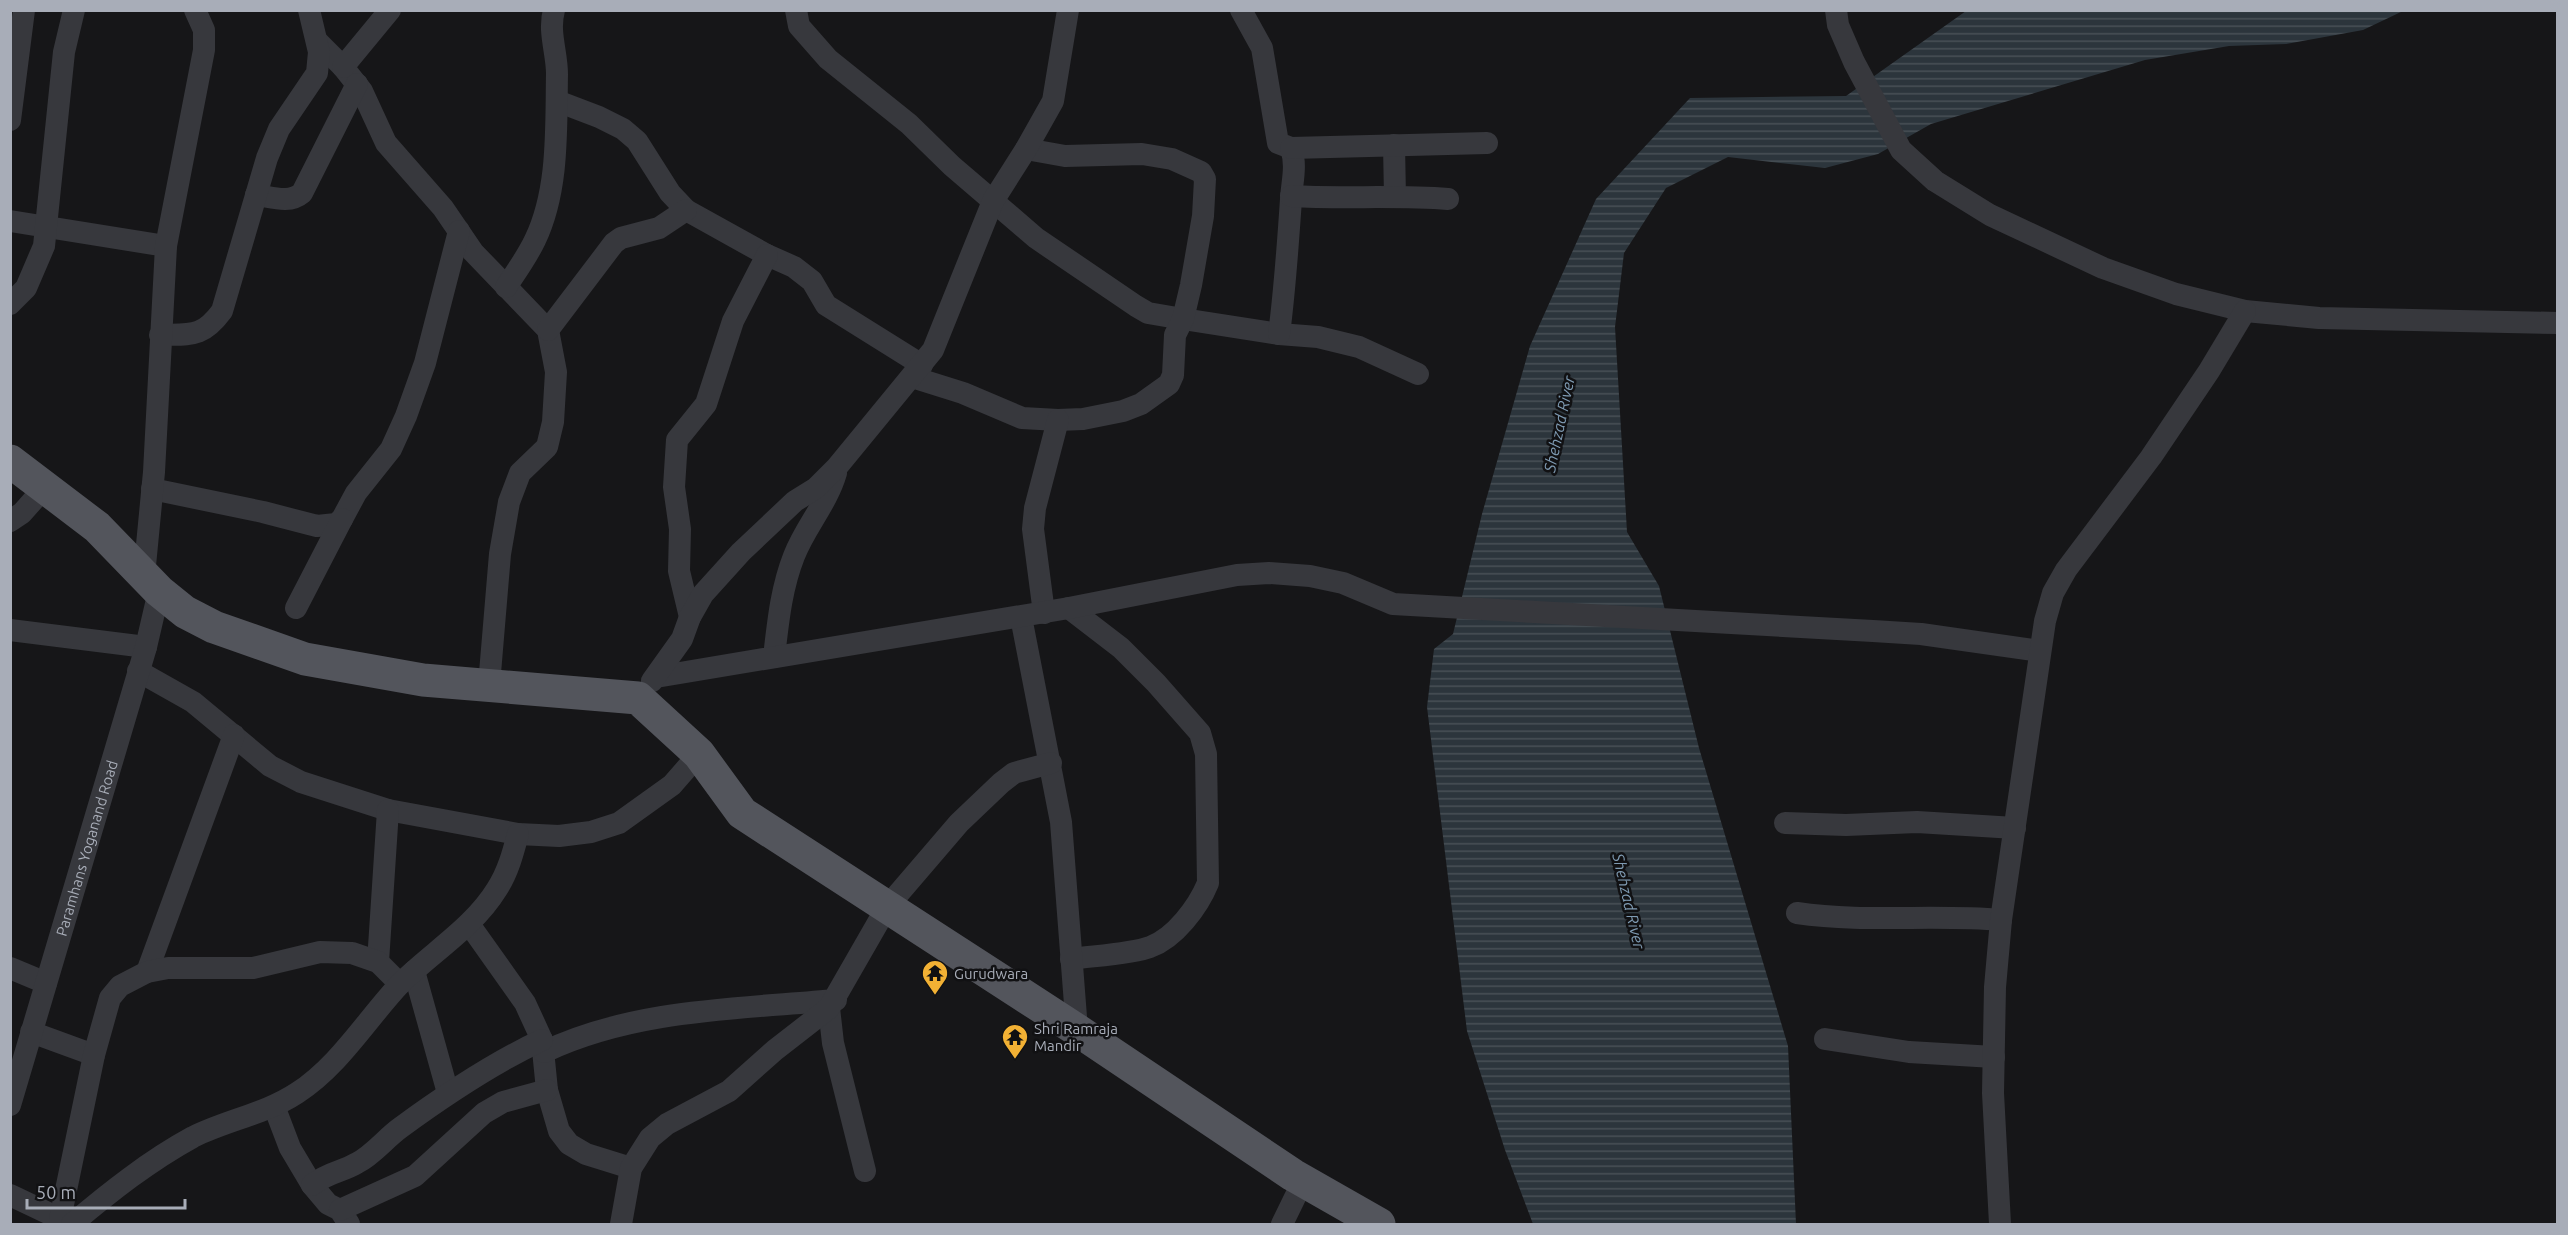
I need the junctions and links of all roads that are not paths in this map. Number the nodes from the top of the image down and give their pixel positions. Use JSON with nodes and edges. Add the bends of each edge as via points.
{"nodes":[{"id":1,"x":24,"y":10,"type":"edge"},
{"id":2,"x":74,"y":10,"type":"edge"},
{"id":3,"x":195,"y":10,"type":"edge"},
{"id":4,"x":309,"y":10,"type":"edge"},
{"id":5,"x":390,"y":10,"type":"edge"},
{"id":6,"x":554,"y":10,"type":"edge"},
{"id":7,"x":796,"y":10,"type":"edge"},
{"id":8,"x":1068,"y":10,"type":"edge"},
{"id":9,"x":1241,"y":10,"type":"edge"},
{"id":10,"x":1836,"y":10,"type":"edge"},
{"id":11,"x":317,"y":41,"type":"junction"},
{"id":12,"x":350,"y":76,"type":"junction"},
{"id":13,"x":557,"y":100,"type":"junction"},
{"id":14,"x":10,"y":120,"type":"edge"},
{"id":15,"x":1487,"y":143,"type":"dead end"},
{"id":16,"x":1394,"y":145,"type":"junction"},
{"id":17,"x":1292,"y":148,"type":"junction"},
{"id":18,"x":1026,"y":149,"type":"junction"},
{"id":19,"x":256,"y":195,"type":"junction"},
{"id":20,"x":1291,"y":196,"type":"junction"},
{"id":21,"x":1395,"y":197,"type":"junction"},
{"id":22,"x":1448,"y":199,"type":"dead end"},
{"id":23,"x":993,"y":201,"type":"junction"},
{"id":24,"x":686,"y":210,"type":"junction"},
{"id":25,"x":10,"y":221,"type":"edge"},
{"id":26,"x":47,"y":227,"type":"junction"},
{"id":27,"x":459,"y":231,"type":"junction"},
{"id":28,"x":166,"y":246,"type":"junction"},
{"id":29,"x":767,"y":255,"type":"junction"},
{"id":30,"x":506,"y":287,"type":"junction"},
{"id":31,"x":10,"y":304,"type":"edge"},
{"id":32,"x":2245,"y":311,"type":"junction"},
{"id":33,"x":1183,"y":319,"type":"junction"},
{"id":34,"x":2558,"y":323,"type":"edge"},
{"id":35,"x":548,"y":330,"type":"junction"},
{"id":36,"x":160,"y":334,"type":"junction"},
{"id":37,"x":1279,"y":334,"type":"junction"},
{"id":38,"x":917,"y":371,"type":"junction"},
{"id":39,"x":1418,"y":374,"type":"dead end"},
{"id":40,"x":1058,"y":420,"type":"junction"},
{"id":41,"x":10,"y":461,"type":"edge"},
{"id":42,"x":837,"y":467,"type":"junction"},
{"id":43,"x":45,"y":487,"type":"junction"},
{"id":44,"x":152,"y":489,"type":"junction"},
{"id":45,"x":342,"y":519,"type":"junction"},
{"id":46,"x":10,"y":521,"type":"edge"},
{"id":47,"x":152,"y":583,"type":"junction"},
{"id":48,"x":296,"y":608,"type":"dead end"},
{"id":49,"x":1070,"y":608,"type":"junction"},
{"id":50,"x":1044,"y":613,"type":"junction"},
{"id":51,"x":1021,"y":616,"type":"junction"},
{"id":52,"x":690,"y":617,"type":"junction"},
{"id":53,"x":10,"y":630,"type":"edge"},
{"id":54,"x":146,"y":647,"type":"junction"},
{"id":55,"x":2040,"y":651,"type":"junction"},
{"id":56,"x":774,"y":657,"type":"junction"},
{"id":57,"x":138,"y":671,"type":"junction"},
{"id":58,"x":489,"y":685,"type":"junction"},
{"id":59,"x":647,"y":687,"type":"junction"},
{"id":60,"x":234,"y":735,"type":"junction"},
{"id":61,"x":699,"y":754,"type":"junction"},
{"id":62,"x":1051,"y":763,"type":"junction"},
{"id":63,"x":388,"y":810,"type":"junction"},
{"id":64,"x":1785,"y":823,"type":"dead end"},
{"id":65,"x":2015,"y":828,"type":"junction"},
{"id":66,"x":518,"y":834,"type":"junction"},
{"id":67,"x":887,"y":907,"type":"junction"},
{"id":68,"x":1797,"y":913,"type":"dead end"},
{"id":69,"x":2001,"y":920,"type":"junction"},
{"id":70,"x":469,"y":924,"type":"junction"},
{"id":71,"x":1071,"y":959,"type":"junction"},
{"id":72,"x":378,"y":962,"type":"junction"},
{"id":73,"x":10,"y":968,"type":"edge"},
{"id":74,"x":147,"y":972,"type":"junction"},
{"id":75,"x":407,"y":978,"type":"junction"},
{"id":76,"x":46,"y":983,"type":"junction"},
{"id":77,"x":833,"y":1004,"type":"junction"},
{"id":78,"x":1077,"y":1030,"type":"junction"},
{"id":79,"x":32,"y":1032,"type":"junction"},
{"id":80,"x":1825,"y":1040,"type":"dead end"},
{"id":81,"x":543,"y":1046,"type":"junction"},
{"id":82,"x":93,"y":1055,"type":"junction"},
{"id":83,"x":1994,"y":1057,"type":"junction"},
{"id":84,"x":547,"y":1090,"type":"junction"},
{"id":85,"x":448,"y":1093,"type":"junction"},
{"id":86,"x":10,"y":1105,"type":"edge"},
{"id":87,"x":274,"y":1107,"type":"junction"},
{"id":88,"x":631,"y":1168,"type":"junction"},
{"id":89,"x":864,"y":1171,"type":"dead end"},
{"id":90,"x":1303,"y":1181,"type":"junction"},
{"id":91,"x":312,"y":1185,"type":"junction"},
{"id":92,"x":10,"y":1195,"type":"edge"},
{"id":93,"x":345,"y":1217,"type":"edge"},
{"id":94,"x":68,"y":1223,"type":"edge"},
{"id":95,"x":621,"y":1224,"type":"edge"},
{"id":96,"x":1282,"y":1224,"type":"edge"},
{"id":97,"x":1379,"y":1224,"type":"edge"},
{"id":98,"x":2000,"y":1224,"type":"edge"}],
"edges":[{"from":1,"to":14,"type":"street"},
{"from":2,"to":26,"type":"street","via":[[63,52]]},
{"from":3,"to":28,"type":"street","name":"Paramhans Yoganand Road","via":[[204,30],[204,50]]},
{"from":4,"to":11,"type":"street"},
{"from":5,"to":12,"type":"street"},
{"from":6,"to":13,"type":"street","via":[[550,24]]},
{"from":7,"to":23,"type":"street","via":[[799,26],[828,59],[909,124]]},
{"from":8,"to":18,"type":"street","via":[[1053,101]]},
{"from":9,"to":17,"type":"street","via":[[1262,48],[1278,143]]},
{"from":10,"to":32,"type":"street","via":[[1838,26],[1854,62],[1901,150],[1935,181],[1990,215],[2103,268],[2176,294]]},
{"from":11,"to":12,"type":"street"},
{"from":11,"to":19,"type":"street","via":[[317,73],[279,129]]},
{"from":12,"to":19,"type":"street","via":[[302,193],[284,200]]},
{"from":12,"to":27,"type":"street","via":[[362,91],[386,143]]},
{"from":13,"to":24,"type":"street","via":[[623,129],[637,141],[670,193]]},
{"from":13,"to":30,"type":"street","via":[[548,207],[535,241]]},
{"from":15,"to":16,"type":"street"},
{"from":16,"to":17,"type":"street"},
{"from":16,"to":21,"type":"street"},
{"from":17,"to":20,"type":"street","via":[[1296,162]]},
{"from":18,"to":23,"type":"street"},
{"from":18,"to":33,"type":"street","via":[[1065,156],[1142,154],[1172,159],[1201,172],[1205,179],[1203,216]]},
{"from":19,"to":36,"type":"street","via":[[222,311],[210,327],[191,334]]},
{"from":20,"to":21,"type":"street"},
{"from":20,"to":37,"type":"street"},
{"from":21,"to":22,"type":"street"},
{"from":23,"to":33,"type":"street","via":[[1036,238],[1136,306],[1148,313]]},
{"from":23,"to":38,"type":"street","via":[[933,350]]},
{"from":24,"to":29,"type":"street"},
{"from":24,"to":35,"type":"street","via":[[659,228],[614,243]]},
{"from":25,"to":26,"type":"street"},
{"from":26,"to":28,"type":"street"},
{"from":26,"to":31,"type":"street","via":[[44,246],[26,288]]},
{"from":27,"to":30,"type":"street"},
{"from":27,"to":45,"type":"street","via":[[425,363],[406,416],[390,449],[356,493]]},
{"from":28,"to":36,"type":"street","name":"Paramhans Yoganand Road"},
{"from":29,"to":38,"type":"street","via":[[795,267],[812,281],[826,305]]},
{"from":29,"to":52,"type":"street","via":[[733,321],[706,404],[677,440],[674,487],[680,529],[679,571]]},
{"from":30,"to":35,"type":"street"},
{"from":32,"to":34,"type":"street","via":[[2319,318]]},
{"from":32,"to":55,"type":"street","via":[[2151,456],[2066,570],[2053,593]]},
{"from":33,"to":37,"type":"street"},
{"from":33,"to":40,"type":"street","via":[[1175,335],[1173,375],[1168,384],[1124,411]]},
{"from":35,"to":58,"type":"street","via":[[556,372],[553,422],[546,447],[520,473],[509,502],[500,554]]},
{"from":36,"to":44,"type":"street","name":"Paramhans Yoganand Road"},
{"from":37,"to":39,"type":"street","via":[[1359,347]]},
{"from":38,"to":40,"type":"street","via":[[1022,418]]},
{"from":38,"to":42,"type":"street"},
{"from":40,"to":50,"type":"street","via":[[1033,529]]},
{"from":41,"to":43,"type":"main road"},
{"from":42,"to":52,"type":"street","via":[[741,552],[703,594]]},
{"from":42,"to":56,"type":"street","via":[[831,490],[794,555],[782,594]]},
{"from":43,"to":46,"type":"street"},
{"from":43,"to":47,"type":"main road","via":[[97,527]]},
{"from":44,"to":45,"type":"street","via":[[317,526],[336,524]]},
{"from":44,"to":47,"type":"street","name":"Paramhans Yoganand Road"},
{"from":45,"to":48,"type":"street"},
{"from":47,"to":54,"type":"street","name":"Paramhans Yoganand Road"},
{"from":47,"to":58,"type":"main road","via":[[185,612],[214,627],[305,659],[423,680]]},
{"from":49,"to":50,"type":"street"},
{"from":49,"to":55,"type":"street","via":[[1237,575],[1269,573],[1343,583],[1393,604],[1922,634]]},
{"from":49,"to":71,"type":"street","via":[[1121,648],[1200,734],[1206,754],[1208,883],[1173,933],[1149,948]]},
{"from":50,"to":51,"type":"street"},
{"from":51,"to":56,"type":"street"},
{"from":51,"to":62,"type":"street"},
{"from":52,"to":59,"type":"street","via":[[682,639]]},
{"from":53,"to":54,"type":"street"},
{"from":54,"to":57,"type":"street","name":"Paramhans Yoganand Road"},
{"from":55,"to":65,"type":"street"},
{"from":56,"to":59,"type":"street"},
{"from":57,"to":60,"type":"street","via":[[193,702]]},
{"from":57,"to":76,"type":"street","name":"Paramhans Yoganand Road"},
{"from":58,"to":59,"type":"main road"},
{"from":59,"to":61,"type":"main road"},
{"from":60,"to":63,"type":"street","via":[[270,766],[301,782]]},
{"from":60,"to":74,"type":"street"},
{"from":61,"to":66,"type":"street","via":[[672,785],[619,823],[559,836]]},
{"from":61,"to":67,"type":"main road","via":[[742,813]]},
{"from":62,"to":67,"type":"street","via":[[1014,773],[1001,783],[959,824]]},
{"from":62,"to":71,"type":"street","via":[[1061,822]]},
{"from":63,"to":66,"type":"street"},
{"from":63,"to":72,"type":"street"},
{"from":64,"to":65,"type":"street","via":[[1917,822]]},
{"from":65,"to":69,"type":"street"},
{"from":66,"to":70,"type":"street","via":[[497,890]]},
{"from":67,"to":77,"type":"street"},
{"from":67,"to":78,"type":"main road"},
{"from":68,"to":69,"type":"street","via":[[1852,918]]},
{"from":69,"to":83,"type":"street"},
{"from":70,"to":75,"type":"street"},
{"from":70,"to":81,"type":"street","via":[[525,1003]]},
{"from":71,"to":78,"type":"street"},
{"from":72,"to":74,"type":"street","via":[[352,953],[320,952],[253,968],[168,968]]},
{"from":72,"to":75,"type":"street"},
{"from":73,"to":76,"type":"street"},
{"from":74,"to":82,"type":"street","via":[[120,986],[110,998]]},
{"from":75,"to":85,"type":"street"},
{"from":75,"to":87,"type":"street","via":[[325,1070]]},
{"from":76,"to":79,"type":"street","name":"Paramhans Yoganand Road"},
{"from":77,"to":81,"type":"street","via":[[650,1017]]},
{"from":77,"to":88,"type":"street","via":[[729,1091],[667,1124],[650,1138]]},
{"from":77,"to":89,"type":"street","via":[[833,1043]]},
{"from":78,"to":90,"type":"main road"},
{"from":79,"to":82,"type":"street"},
{"from":79,"to":86,"type":"street","name":"Paramhans Yoganand Road"},
{"from":80,"to":83,"type":"street","via":[[1910,1052]]},
{"from":81,"to":84,"type":"street"},
{"from":81,"to":85,"type":"street","via":[[515,1052]]},
{"from":82,"to":94,"type":"street"},
{"from":83,"to":98,"type":"street"},
{"from":84,"to":88,"type":"street","via":[[559,1131],[569,1144],[586,1154]]},
{"from":84,"to":93,"type":"street","via":[[502,1102],[484,1113],[415,1176]]},
{"from":85,"to":91,"type":"street","via":[[358,1163],[325,1175]]},
{"from":87,"to":91,"type":"street","via":[[290,1148]]},
{"from":87,"to":94,"type":"street","via":[[195,1136],[159,1157]]},
{"from":88,"to":95,"type":"street"},
{"from":90,"to":96,"type":"street"},
{"from":90,"to":97,"type":"main road"},
{"from":91,"to":93,"type":"street"},
{"from":92,"to":94,"type":"street"}]}
